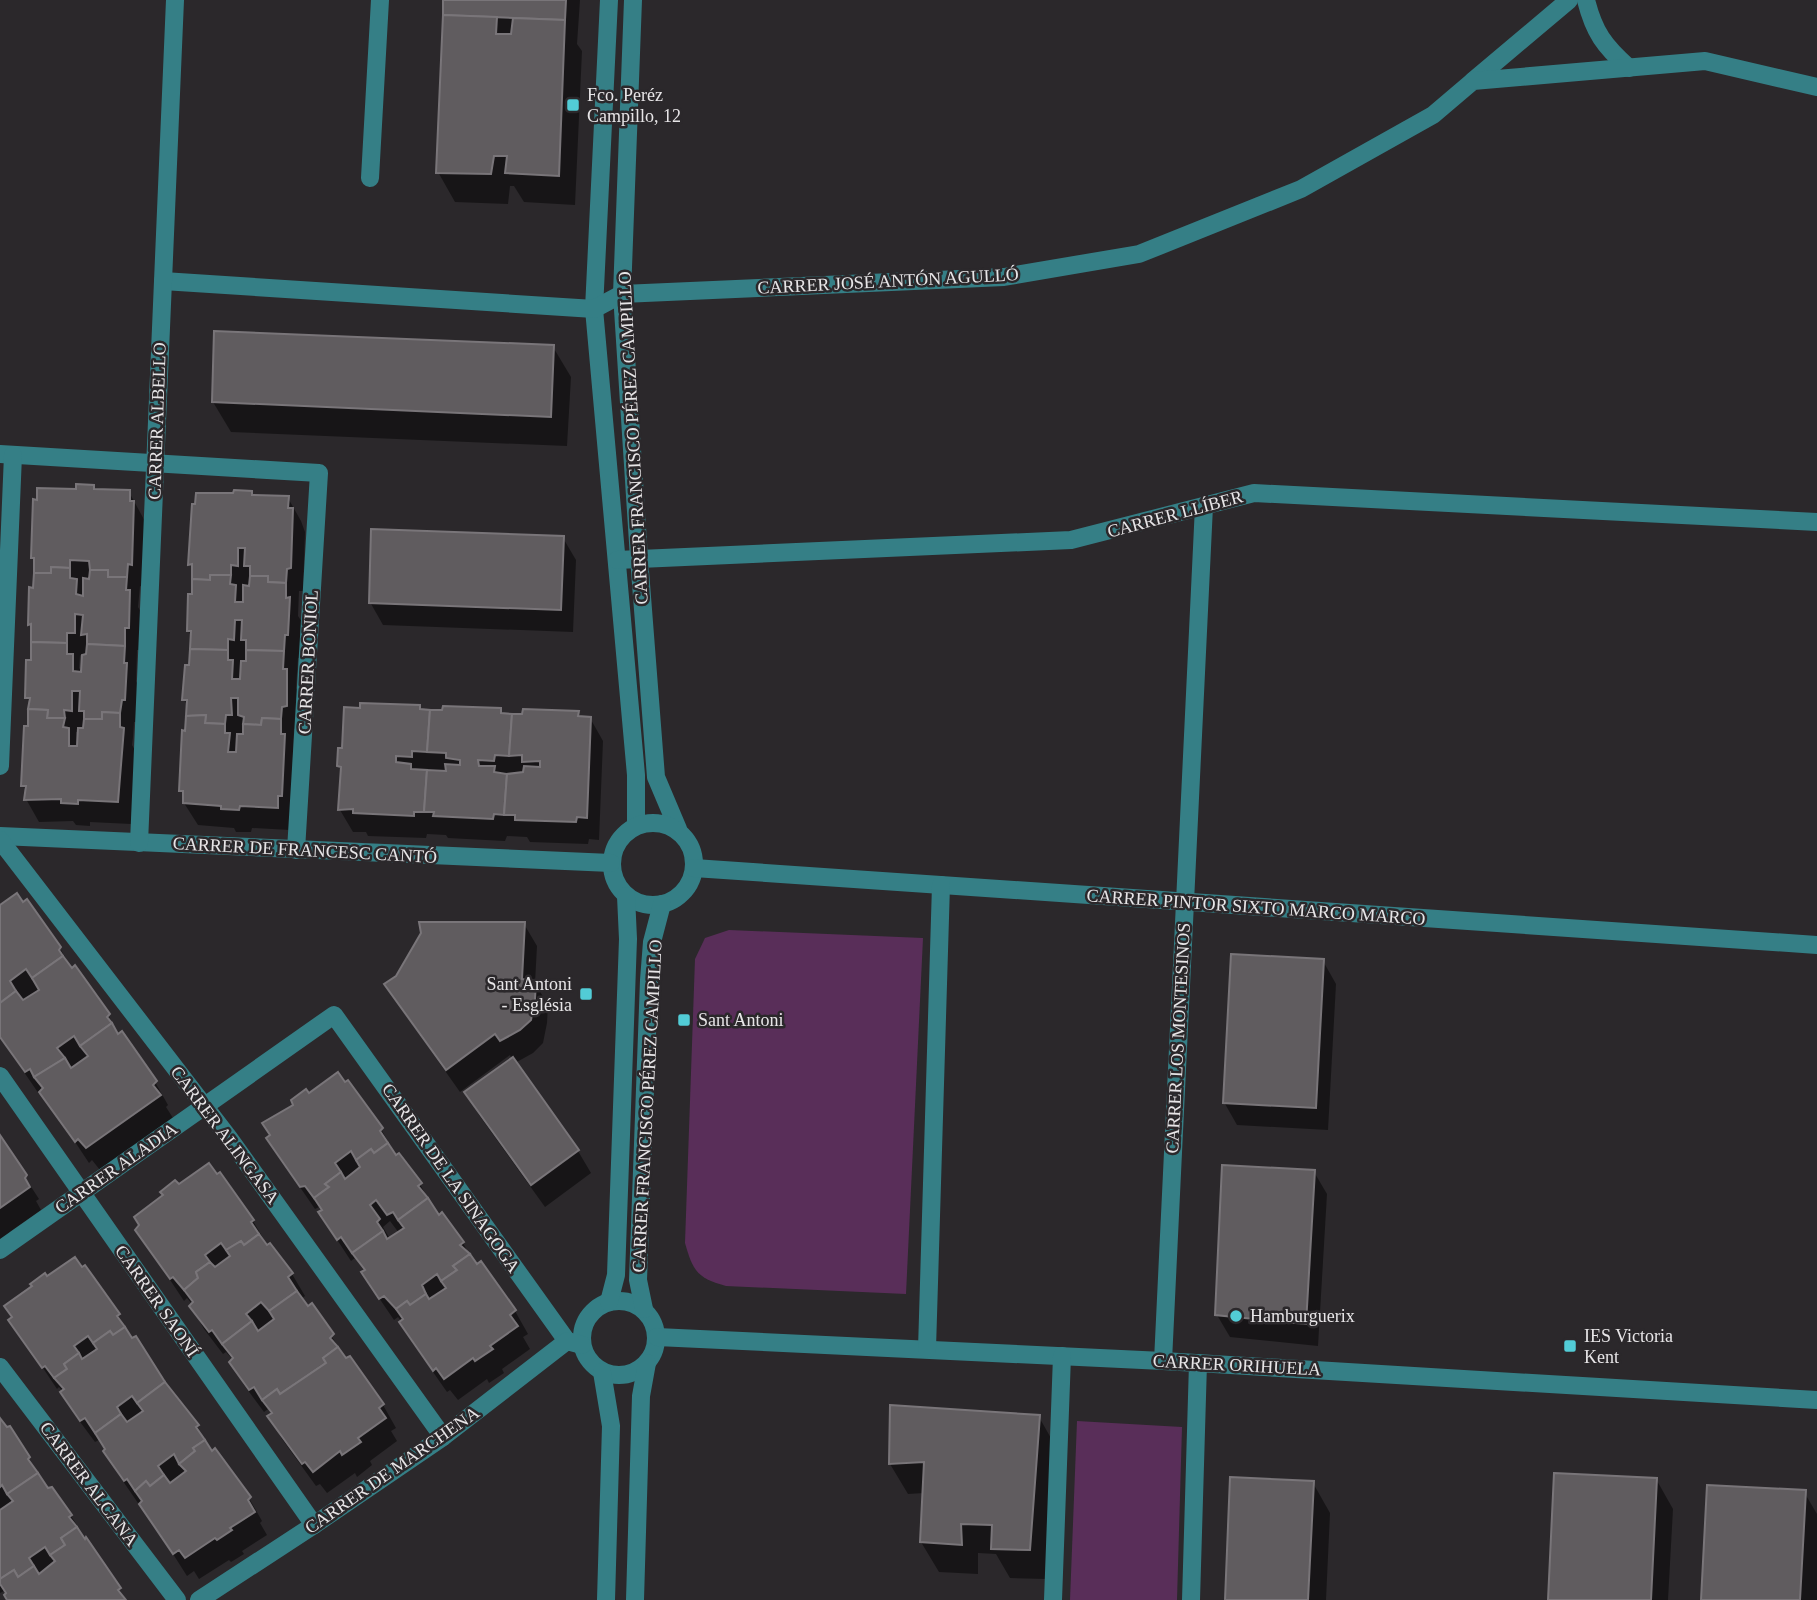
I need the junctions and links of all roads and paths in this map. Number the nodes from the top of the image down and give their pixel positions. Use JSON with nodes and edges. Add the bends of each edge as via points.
{"nodes":[{"id":1,"x":175,"y":0,"type":"edge"},
{"id":2,"x":380,"y":0,"type":"edge"},
{"id":3,"x":610,"y":0,"type":"edge"},
{"id":4,"x":633,"y":0,"type":"edge"},
{"id":5,"x":1569,"y":0,"type":"edge"},
{"id":6,"x":1586,"y":0,"type":"edge"},
{"id":7,"x":1629,"y":68,"type":"junction"},
{"id":8,"x":1473,"y":80,"type":"junction"},
{"id":9,"x":1817,"y":88,"type":"edge"},
{"id":10,"x":370,"y":178,"type":"dead end"},
{"id":11,"x":163,"y":281,"type":"junction"},
{"id":12,"x":622,"y":294,"type":"junction"},
{"id":13,"x":594,"y":309,"type":"junction"},
{"id":14,"x":6,"y":454,"type":"edge"},
{"id":15,"x":156,"y":463,"type":"junction"},
{"id":16,"x":1204,"y":506,"type":"junction"},
{"id":17,"x":1817,"y":522,"type":"edge"},
{"id":18,"x":639,"y":558,"type":"junction"},
{"id":19,"x":617,"y":560,"type":"junction"},
{"id":20,"x":0,"y":766,"type":"edge"},
{"id":21,"x":636,"y":825,"type":"junction"},
{"id":22,"x":678,"y":829,"type":"junction"},
{"id":23,"x":0,"y":838,"type":"edge"},
{"id":24,"x":139,"y":843,"type":"junction"},
{"id":25,"x":296,"y":850,"type":"junction"},
{"id":26,"x":611,"y":863,"type":"junction"},
{"id":27,"x":694,"y":868,"type":"junction"},
{"id":28,"x":941,"y":885,"type":"junction"},
{"id":29,"x":626,"y":896,"type":"junction"},
{"id":30,"x":1184,"y":902,"type":"junction"},
{"id":31,"x":663,"y":904,"type":"junction"},
{"id":32,"x":1817,"y":945,"type":"edge"},
{"id":33,"x":334,"y":1014,"type":"joint"},
{"id":34,"x":0,"y":1076,"type":"edge"},
{"id":35,"x":205,"y":1106,"type":"junction"},
{"id":36,"x":82,"y":1192,"type":"junction"},
{"id":37,"x":0,"y":1250,"type":"edge"},
{"id":38,"x":609,"y":1302,"type":"junction"},
{"id":39,"x":644,"y":1309,"type":"junction"},
{"id":40,"x":657,"y":1337,"type":"junction"},
{"id":41,"x":575,"y":1343,"type":"junction"},
{"id":42,"x":927,"y":1349,"type":"junction"},
{"id":43,"x":1062,"y":1356,"type":"junction"},
{"id":44,"x":1163,"y":1361,"type":"junction"},
{"id":45,"x":647,"y":1363,"type":"junction"},
{"id":46,"x":1198,"y":1363,"type":"junction"},
{"id":47,"x":0,"y":1367,"type":"edge"},
{"id":48,"x":603,"y":1372,"type":"junction"},
{"id":49,"x":1817,"y":1383,"type":"edge"},
{"id":50,"x":1817,"y":1400,"type":"edge"},
{"id":51,"x":443,"y":1437,"type":"junction"},
{"id":52,"x":314,"y":1525,"type":"junction"},
{"id":53,"x":177,"y":1600,"type":"edge"},
{"id":54,"x":199,"y":1600,"type":"edge"},
{"id":55,"x":606,"y":1600,"type":"edge"},
{"id":56,"x":635,"y":1600,"type":"edge"},
{"id":57,"x":1053,"y":1600,"type":"edge"},
{"id":58,"x":1191,"y":1600,"type":"edge"}],
"edges":[{"from":1,"to":11,"type":"street","name":"CARRER ALBELLO"},
{"from":2,"to":10,"type":"street"},
{"from":3,"to":13,"type":"street","name":"CARRER FRANCISCO PÉREZ CAMPILLO"},
{"from":4,"to":12,"type":"street","name":"CARRER FRANCISCO PÉREZ CAMPILLO"},
{"from":5,"to":8,"type":"street","name":"CARRER JOSÉ ANTÓN AGULLÓ"},
{"from":6,"to":7,"type":"street","via":[[1592,25],[1608,50]]},
{"from":7,"to":8,"type":"street"},
{"from":7,"to":9,"type":"street","via":[[1705,61]]},
{"from":8,"to":12,"type":"street","name":"CARRER JOSÉ ANTÓN AGULLÓ","via":[[1433,115],[1301,189],[1139,254],[1004,277]]},
{"from":11,"to":13,"type":"street"},
{"from":11,"to":15,"type":"street","name":"CARRER ALBELLO"},
{"from":12,"to":13,"type":"street"},
{"from":12,"to":18,"type":"street","name":"CARRER FRANCISCO PÉREZ CAMPILLO"},
{"from":13,"to":19,"type":"street","name":"CARRER FRANCISCO PÉREZ CAMPILLO"},
{"from":14,"to":15,"type":"street"},
{"from":14,"to":20,"type":"street"},
{"from":15,"to":24,"type":"street","name":"CARRER ALBELLO"},
{"from":15,"to":25,"type":"street","name":"CARRER BONIOL","via":[[319,473]]},
{"from":16,"to":17,"type":"street","name":"CARRER LLÍBER","via":[[1254,493]]},
{"from":16,"to":18,"type":"street","name":"CARRER LLÍBER","via":[[1071,540]]},
{"from":16,"to":30,"type":"street","name":"CARRER LOS MONTESINOS"},
{"from":18,"to":19,"type":"street","name":"CARRER LLÍBER"},
{"from":18,"to":22,"type":"street","name":"CARRER FRANCISCO PÉREZ CAMPILLO","via":[[656,777]]},
{"from":19,"to":21,"type":"street","name":"CARRER FRANCISCO PÉREZ CAMPILLO","via":[[636,775]]},
{"from":21,"to":22,"type":"street","via":[[651,821]]},
{"from":21,"to":26,"type":"street","via":[[620,838]]},
{"from":22,"to":27,"type":"street","via":[[692,847]]},
{"from":23,"to":24,"type":"street","name":"CARRER DE FRANCESC CANTÓ"},
{"from":23,"to":35,"type":"street","name":"CARRER ALINGASA"},
{"from":24,"to":25,"type":"street","name":"CARRER DE FRANCESC CANTÓ"},
{"from":25,"to":26,"type":"street","name":"CARRER DE FRANCESC CANTÓ"},
{"from":26,"to":29,"type":"street","via":[[613,879]]},
{"from":27,"to":28,"type":"street","name":"CARRER PINTOR SIXTO MARCO MARCO"},
{"from":27,"to":31,"type":"street","via":[[683,893]]},
{"from":28,"to":30,"type":"street","name":"CARRER PINTOR SIXTO MARCO MARCO"},
{"from":28,"to":42,"type":"street"},
{"from":29,"to":31,"type":"street","via":[[638,903]]},
{"from":29,"to":38,"type":"street","name":"CARRER FRANCISCO PÉREZ CAMPILLO","via":[[616,1275]]},
{"from":30,"to":32,"type":"street","name":"CARRER PINTOR SIXTO MARCO MARCO"},
{"from":30,"to":44,"type":"street","name":"CARRER LOS MONTESINOS"},
{"from":31,"to":39,"type":"street","name":"CARRER FRANCISCO PÉREZ CAMPILLO","via":[[652,942],[649,980],[638,1280]]},
{"from":33,"to":35,"type":"street","name":"CARRER ALADIA"},
{"from":33,"to":41,"type":"street","name":"CARRER DE LA SINAGOGA"},
{"from":34,"to":36,"type":"street","name":"CARRER SAONÍ"},
{"from":35,"to":36,"type":"street","name":"CARRER ALADIA"},
{"from":35,"to":51,"type":"street","name":"CARRER ALINGASA"},
{"from":36,"to":37,"type":"street","name":"CARRER ALADIA"},
{"from":36,"to":52,"type":"street","name":"CARRER SAONÍ"},
{"from":38,"to":39,"type":"street","via":[[621,1300]]},
{"from":38,"to":41,"type":"street","via":[[587,1318]]},
{"from":39,"to":40,"type":"street"},
{"from":40,"to":42,"type":"street","name":"CARRER ORIHUELA"},
{"from":40,"to":45,"type":"street"},
{"from":41,"to":48,"type":"street"},
{"from":41,"to":51,"type":"street","name":"CARRER DE MARCHENA"},
{"from":42,"to":43,"type":"street","name":"CARRER ORIHUELA"},
{"from":43,"to":44,"type":"street","name":"CARRER ORIHUELA"},
{"from":43,"to":57,"type":"street"},
{"from":44,"to":46,"type":"street","name":"CARRER ORIHUELA"},
{"from":45,"to":48,"type":"street","via":[[634,1373],[618,1376]]},
{"from":45,"to":56,"type":"street","via":[[640,1395]]},
{"from":46,"to":50,"type":"street","name":"CARRER ORIHUELA"},
{"from":46,"to":58,"type":"street"},
{"from":47,"to":53,"type":"street","name":"CARRER ALCANA"},
{"from":48,"to":55,"type":"street","via":[[611,1426]]},
{"from":49,"to":50,"type":"street"},
{"from":51,"to":52,"type":"street","name":"CARRER DE MARCHENA"},
{"from":52,"to":54,"type":"street","name":"CARRER DE MARCHENA"}]}
